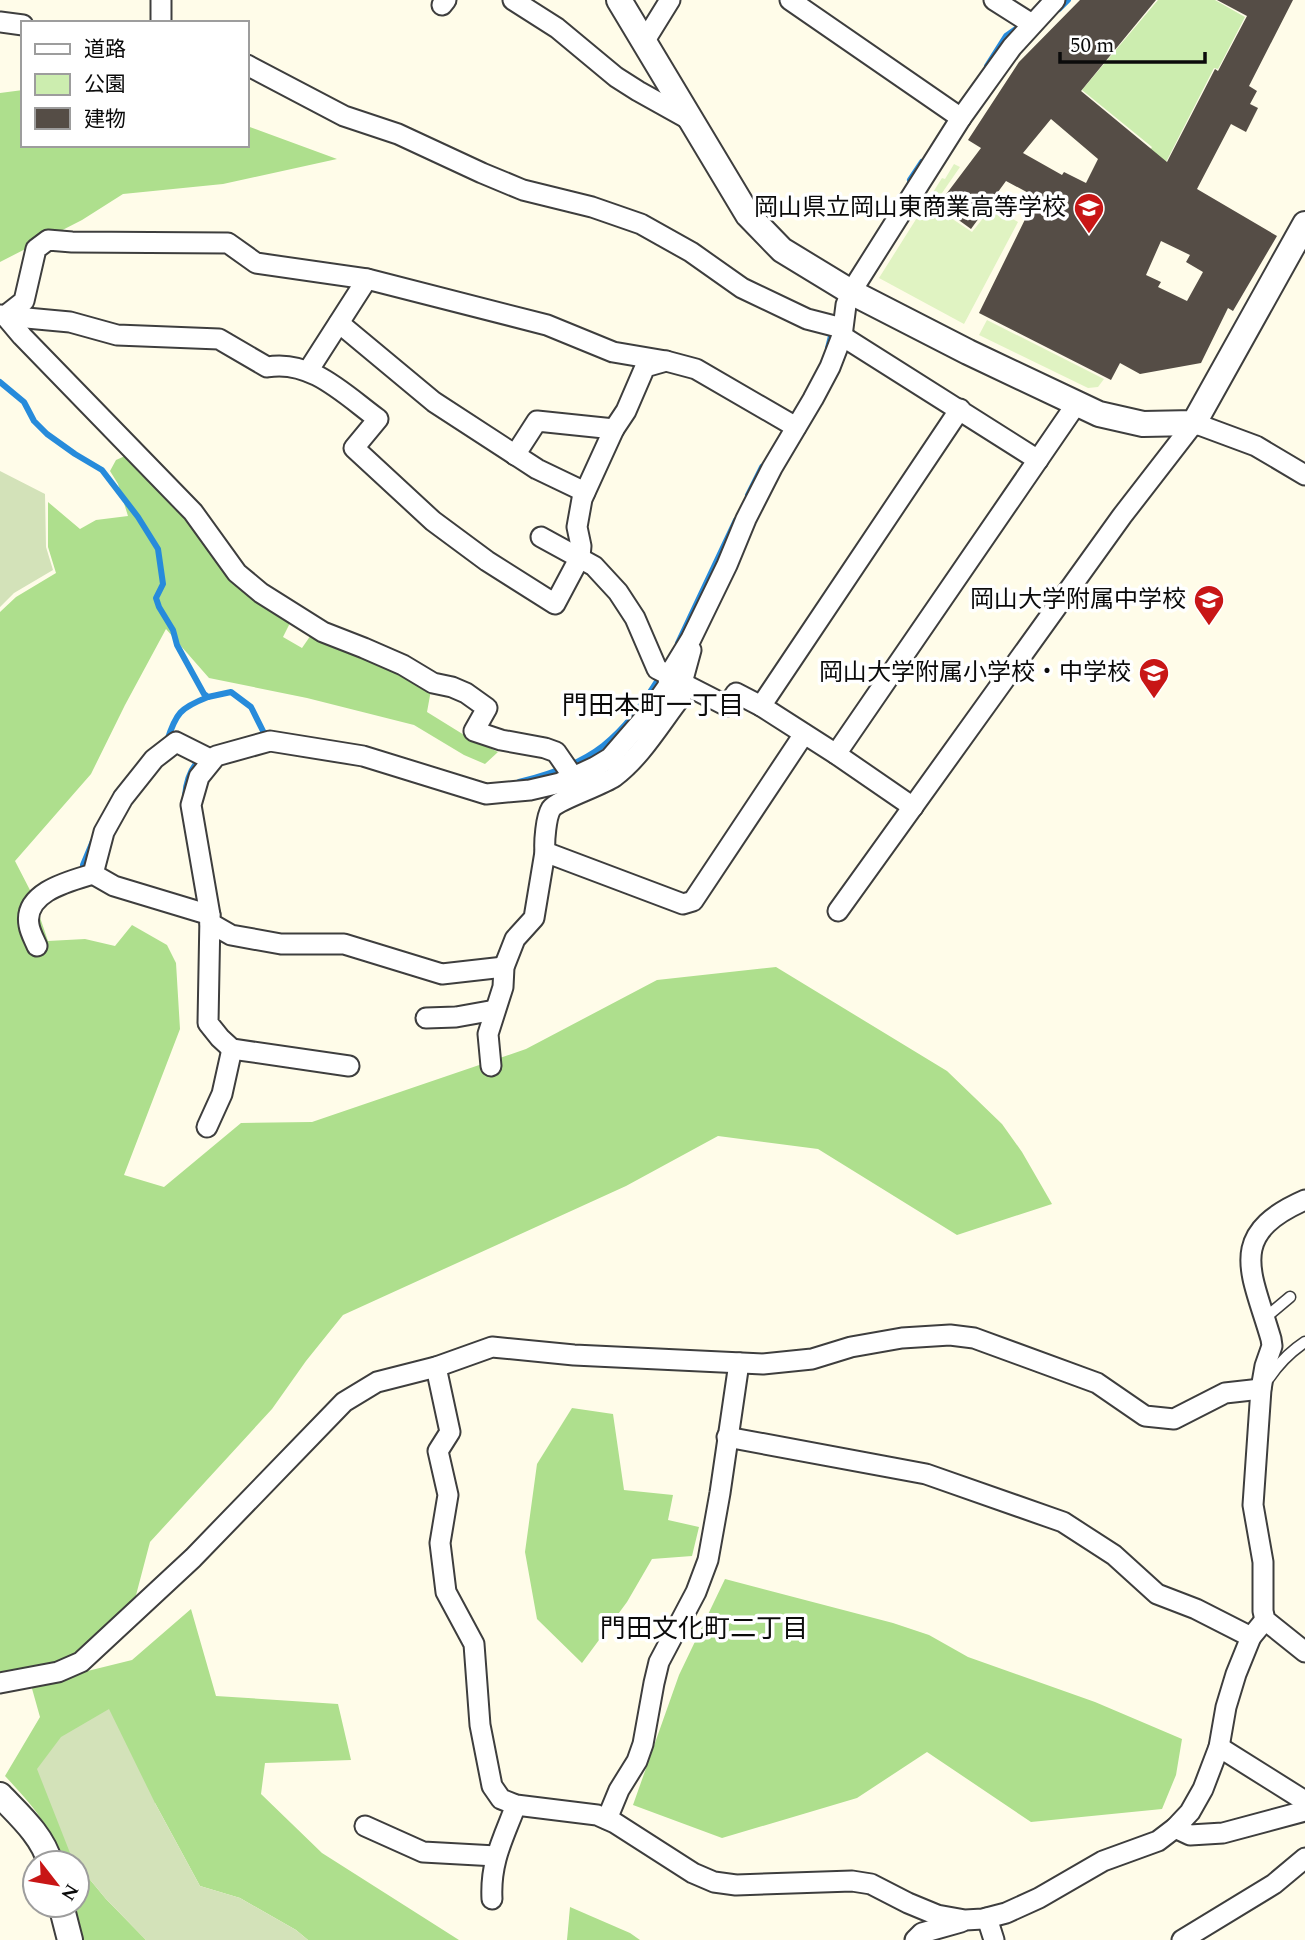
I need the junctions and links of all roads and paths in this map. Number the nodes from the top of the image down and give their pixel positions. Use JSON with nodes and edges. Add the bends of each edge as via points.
{"nodes":[{"id":1,"x":161,"y":0,"type":"edge"},
{"id":2,"x":513,"y":0,"type":"edge"},
{"id":3,"x":620,"y":0,"type":"edge"},
{"id":4,"x":670,"y":0,"type":"edge"},
{"id":5,"x":790,"y":0,"type":"edge"},
{"id":6,"x":994,"y":0,"type":"edge"},
{"id":7,"x":1055,"y":0,"type":"edge"},
{"id":8,"x":161,"y":21,"type":"edge"},
{"id":9,"x":0,"y":22,"type":"edge"},
{"id":10,"x":1032,"y":24,"type":"junction"},
{"id":11,"x":21,"y":25,"type":"edge"},
{"id":12,"x":644,"y":42,"type":"junction"},
{"id":13,"x":248,"y":66,"type":"edge"},
{"id":14,"x":961,"y":118,"type":"junction"},
{"id":15,"x":690,"y":120,"type":"junction"},
{"id":16,"x":1305,"y":224,"type":"edge"},
{"id":17,"x":367,"y":279,"type":"junction"},
{"id":18,"x":851,"y":292,"type":"junction"},
{"id":19,"x":2,"y":315,"type":"edge"},
{"id":20,"x":339,"y":323,"type":"junction"},
{"id":21,"x":842,"y":332,"type":"junction"},
{"id":22,"x":666,"y":361,"type":"junction"},
{"id":23,"x":308,"y":371,"type":"junction"},
{"id":24,"x":1077,"y":403,"type":"junction"},
{"id":25,"x":960,"y":409,"type":"junction"},
{"id":26,"x":1194,"y":423,"type":"junction"},
{"id":27,"x":796,"y":427,"type":"junction"},
{"id":28,"x":614,"y":429,"type":"junction"},
{"id":29,"x":515,"y":455,"type":"junction"},
{"id":30,"x":1038,"y":460,"type":"junction"},
{"id":31,"x":1305,"y":475,"type":"edge"},
{"id":32,"x":585,"y":492,"type":"junction"},
{"id":33,"x":541,"y":537,"type":"dead end"},
{"id":34,"x":580,"y":557,"type":"junction"},
{"id":35,"x":669,"y":676,"type":"junction"},
{"id":36,"x":761,"y":706,"type":"junction"},
{"id":37,"x":804,"y":734,"type":"junction"},
{"id":38,"x":836,"y":754,"type":"junction"},
{"id":39,"x":207,"y":758,"type":"junction"},
{"id":40,"x":570,"y":772,"type":"junction"},
{"id":41,"x":913,"y":807,"type":"junction"},
{"id":42,"x":545,"y":852,"type":"junction"},
{"id":43,"x":93,"y":874,"type":"junction"},
{"id":44,"x":838,"y":911,"type":"dead end"},
{"id":45,"x":210,"y":919,"type":"junction"},
{"id":46,"x":37,"y":946,"type":"dead end"},
{"id":47,"x":505,"y":967,"type":"junction"},
{"id":48,"x":495,"y":1010,"type":"junction"},
{"id":49,"x":426,"y":1018,"type":"dead end"},
{"id":50,"x":232,"y":1049,"type":"junction"},
{"id":51,"x":349,"y":1066,"type":"dead end"},
{"id":52,"x":491,"y":1066,"type":"dead end"},
{"id":53,"x":206,"y":1127,"type":"dead end"},
{"id":54,"x":1305,"y":1200,"type":"edge"},
{"id":55,"x":1290,"y":1297,"type":"dead end"},
{"id":56,"x":1265,"y":1318,"type":"junction"},
{"id":57,"x":1305,"y":1342,"type":"edge"},
{"id":58,"x":739,"y":1363,"type":"junction"},
{"id":59,"x":436,"y":1367,"type":"junction"},
{"id":60,"x":1261,"y":1389,"type":"junction"},
{"id":61,"x":727,"y":1437,"type":"junction"},
{"id":62,"x":1265,"y":1620,"type":"junction"},
{"id":63,"x":1251,"y":1637,"type":"junction"},
{"id":64,"x":1305,"y":1652,"type":"edge"},
{"id":65,"x":0,"y":1683,"type":"edge"},
{"id":66,"x":1219,"y":1747,"type":"junction"},
{"id":67,"x":0,"y":1795,"type":"edge"},
{"id":68,"x":1305,"y":1801,"type":"edge"},
{"id":69,"x":516,"y":1805,"type":"junction"},
{"id":70,"x":1305,"y":1811,"type":"edge"},
{"id":71,"x":607,"y":1819,"type":"junction"},
{"id":72,"x":365,"y":1826,"type":"dead end"},
{"id":73,"x":1175,"y":1828,"type":"junction"},
{"id":74,"x":44,"y":1849,"type":"edge"},
{"id":75,"x":496,"y":1856,"type":"junction"},
{"id":76,"x":1305,"y":1858,"type":"edge"},
{"id":77,"x":492,"y":1899,"type":"dead end"},
{"id":78,"x":987,"y":1917,"type":"junction"},
{"id":79,"x":65,"y":1919,"type":"edge"},
{"id":80,"x":965,"y":1920,"type":"junction"},
{"id":81,"x":70,"y":1940,"type":"edge"},
{"id":82,"x":915,"y":1940,"type":"edge"},
{"id":83,"x":994,"y":1940,"type":"edge"},
{"id":84,"x":1182,"y":1940,"type":"edge"}],
"edges":[{"from":1,"to":8,"type":"street"},
{"from":2,"to":15,"type":"street","via":[[557,28],[616,77]]},
{"from":3,"to":12,"type":"street"},
{"from":4,"to":12,"type":"street"},
{"from":5,"to":14,"type":"street"},
{"from":6,"to":10,"type":"street"},
{"from":7,"to":10,"type":"street"},
{"from":9,"to":11,"type":"street"},
{"from":10,"to":14,"type":"street"},
{"from":12,"to":15,"type":"street"},
{"from":13,"to":21,"type":"street","via":[[344,116],[398,134],[523,190],[641,224],[742,288]]},
{"from":14,"to":18,"type":"street"},
{"from":15,"to":18,"type":"street","via":[[748,215],[782,250]]},
{"from":16,"to":26,"type":"street"},
{"from":17,"to":19,"type":"street","via":[[256,263],[228,243],[48,240],[36,249],[24,301]]},
{"from":17,"to":20,"type":"street"},
{"from":17,"to":22,"type":"street","via":[[547,325],[613,352]]},
{"from":18,"to":21,"type":"street"},
{"from":18,"to":24,"type":"street"},
{"from":19,"to":23,"type":"street","via":[[69,322],[117,335],[219,340],[267,368],[279,365]]},
{"from":19,"to":40,"type":"street","via":[[193,512],[237,573],[261,593],[323,632],[433,683],[466,693],[487,708],[474,731],[545,747],[556,752]]},
{"from":20,"to":23,"type":"street"},
{"from":20,"to":29,"type":"street","via":[[434,402]]},
{"from":21,"to":25,"type":"street"},
{"from":21,"to":27,"type":"street","via":[[830,367]]},
{"from":22,"to":27,"type":"street","via":[[696,369]]},
{"from":22,"to":28,"type":"street","via":[[645,367]]},
{"from":23,"to":34,"type":"street","via":[[378,419],[354,448],[433,521],[487,561],[555,604]]},
{"from":24,"to":26,"type":"street","via":[[1099,414],[1143,424]]},
{"from":24,"to":30,"type":"street"},
{"from":25,"to":30,"type":"street"},
{"from":25,"to":36,"type":"street"},
{"from":26,"to":31,"type":"street","via":[[1256,446]]},
{"from":26,"to":41,"type":"street"},
{"from":27,"to":35,"type":"street","via":[[747,519],[691,639],[691,651]]},
{"from":28,"to":29,"type":"street","via":[[537,421]]},
{"from":28,"to":32,"type":"street"},
{"from":29,"to":32,"type":"street"},
{"from":30,"to":38,"type":"street"},
{"from":32,"to":34,"type":"street","via":[[577,527]]},
{"from":33,"to":34,"type":"street"},
{"from":34,"to":35,"type":"street","via":[[618,592],[657,669]]},
{"from":35,"to":36,"type":"street","via":[[727,706],[736,693]]},
{"from":35,"to":40,"type":"street","via":[[649,713],[610,758]]},
{"from":35,"to":42,"type":"street","via":[[684,692],[681,698],[629,764],[604,783],[555,805],[550,811]]},
{"from":36,"to":37,"type":"street"},
{"from":37,"to":38,"type":"street"},
{"from":37,"to":42,"type":"street","via":[[693,901],[683,904]]},
{"from":38,"to":41,"type":"street"},
{"from":39,"to":40,"type":"street","via":[[270,741],[363,756],[486,794],[530,790]]},
{"from":39,"to":43,"type":"street","via":[[176,742],[154,759],[123,798],[104,832]]},
{"from":39,"to":45,"type":"street","via":[[191,805]]},
{"from":41,"to":44,"type":"street"},
{"from":42,"to":47,"type":"street","via":[[534,918],[515,939]]},
{"from":43,"to":45,"type":"street","via":[[114,886]]},
{"from":43,"to":46,"type":"street","via":[[64,883],[41,896],[30,909],[28,924]]},
{"from":45,"to":47,"type":"street","via":[[231,935],[281,944],[344,944],[442,974]]},
{"from":45,"to":50,"type":"street","via":[[208,1023]]},
{"from":47,"to":48,"type":"street"},
{"from":48,"to":49,"type":"street"},
{"from":48,"to":52,"type":"street","via":[[488,1034]]},
{"from":50,"to":51,"type":"street"},
{"from":50,"to":53,"type":"street","via":[[222,1094]]},
{"from":54,"to":56,"type":"street","via":[[1274,1216],[1252,1246],[1250,1266]]},
{"from":55,"to":56,"type":"lane"},
{"from":56,"to":60,"type":"street","via":[[1272,1346]]},
{"from":57,"to":60,"type":"lane","via":[[1276,1366]]},
{"from":58,"to":59,"type":"street","via":[[492,1347]]},
{"from":58,"to":60,"type":"street","via":[[812,1359],[902,1338],[950,1335],[974,1338],[1097,1383],[1145,1416],[1174,1419],[1225,1393]]},
{"from":58,"to":61,"type":"street"},
{"from":59,"to":65,"type":"street","via":[[377,1382],[344,1402],[193,1558],[81,1662],[58,1672]]},
{"from":59,"to":69,"type":"street","via":[[450,1432],[438,1451],[449,1495],[440,1543],[446,1592],[474,1644],[480,1725],[492,1786],[501,1799]]},
{"from":60,"to":62,"type":"street","via":[[1253,1505]]},
{"from":61,"to":63,"type":"street","via":[[926,1474],[1063,1522],[1114,1555],[1157,1594]]},
{"from":61,"to":71,"type":"street","via":[[708,1560],[659,1662],[643,1744]]},
{"from":62,"to":63,"type":"street"},
{"from":62,"to":64,"type":"street"},
{"from":63,"to":66,"type":"street","via":[[1226,1707]]},
{"from":66,"to":68,"type":"street"},
{"from":66,"to":73,"type":"street","via":[[1203,1789]]},
{"from":67,"to":74,"type":"street"},
{"from":69,"to":71,"type":"street"},
{"from":69,"to":75,"type":"street"},
{"from":70,"to":73,"type":"street","via":[[1223,1833],[1190,1835]]},
{"from":71,"to":80,"type":"street","via":[[714,1882],[852,1881],[871,1884],[937,1915]]},
{"from":72,"to":75,"type":"street","via":[[423,1852]]},
{"from":73,"to":78,"type":"street","via":[[1158,1841],[1103,1861],[1039,1898]]},
{"from":75,"to":77,"type":"street"},
{"from":76,"to":84,"type":"street","via":[[1274,1884]]},
{"from":78,"to":80,"type":"street"},
{"from":78,"to":83,"type":"street"},
{"from":79,"to":81,"type":"street"},
{"from":80,"to":82,"type":"street","via":[[922,1933]]}]}
